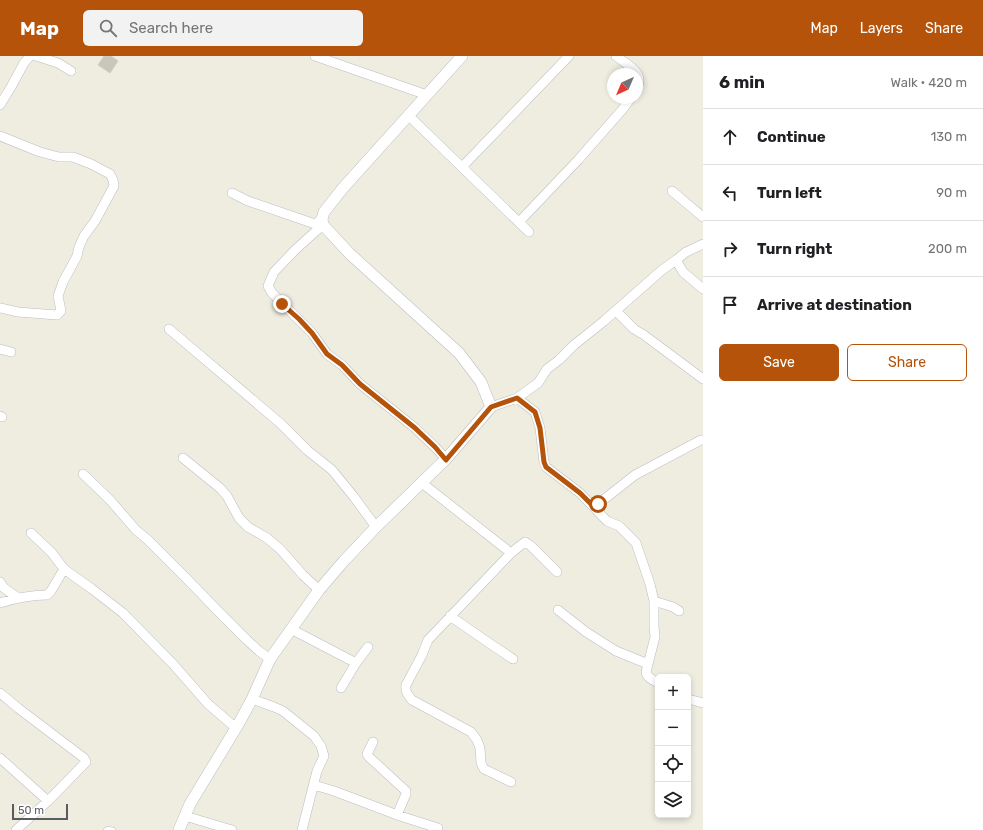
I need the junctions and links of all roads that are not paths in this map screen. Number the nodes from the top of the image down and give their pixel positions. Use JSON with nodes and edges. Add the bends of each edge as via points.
{"nodes":[{"id":1,"x":30,"y":56,"type":"edge"},
{"id":2,"x":36,"y":56,"type":"edge"},
{"id":3,"x":315,"y":56,"type":"edge"},
{"id":4,"x":462,"y":56,"type":"edge"},
{"id":5,"x":569,"y":56,"type":"edge"},
{"id":6,"x":616,"y":56,"type":"edge"},
{"id":7,"x":632,"y":68,"type":"edge"},
{"id":8,"x":71,"y":71,"type":"dead end"},
{"id":9,"x":427,"y":95,"type":"junction"},
{"id":10,"x":626,"y":104,"type":"edge"},
{"id":11,"x":0,"y":105,"type":"edge"},
{"id":12,"x":408,"y":115,"type":"junction"},
{"id":13,"x":0,"y":136,"type":"edge"},
{"id":14,"x":462,"y":167,"type":"junction"},
{"id":15,"x":672,"y":191,"type":"dead end"},
{"id":16,"x":232,"y":193,"type":"dead end"},
{"id":17,"x":703,"y":217,"type":"edge"},
{"id":18,"x":323,"y":222,"type":"junction"},
{"id":19,"x":519,"y":222,"type":"junction"},
{"id":20,"x":529,"y":232,"type":"dead end"},
{"id":21,"x":703,"y":244,"type":"edge"},
{"id":22,"x":676,"y":260,"type":"junction"},
{"id":23,"x":703,"y":289,"type":"edge"},
{"id":24,"x":0,"y":308,"type":"edge"},
{"id":25,"x":616,"y":311,"type":"junction"},
{"id":26,"x":169,"y":329,"type":"dead end"},
{"id":27,"x":0,"y":349,"type":"edge"},
{"id":28,"x":11,"y":352,"type":"dead end"},
{"id":29,"x":703,"y":379,"type":"edge"},
{"id":30,"x":517,"y":398,"type":"junction"},
{"id":31,"x":491,"y":407,"type":"junction"},
{"id":32,"x":703,"y":440,"type":"edge"},
{"id":33,"x":183,"y":458,"type":"dead end"},
{"id":34,"x":446,"y":460,"type":"junction"},
{"id":35,"x":83,"y":474,"type":"dead end"},
{"id":36,"x":422,"y":483,"type":"junction"},
{"id":37,"x":592,"y":505,"type":"junction"},
{"id":38,"x":376,"y":527,"type":"junction"},
{"id":39,"x":32,"y":533,"type":"dead end"},
{"id":40,"x":511,"y":553,"type":"junction"},
{"id":41,"x":64,"y":569,"type":"junction"},
{"id":42,"x":557,"y":572,"type":"dead end"},
{"id":43,"x":0,"y":582,"type":"edge"},
{"id":44,"x":319,"y":590,"type":"junction"},
{"id":45,"x":18,"y":598,"type":"junction"},
{"id":46,"x":654,"y":601,"type":"junction"},
{"id":47,"x":0,"y":602,"type":"edge"},
{"id":48,"x":558,"y":610,"type":"dead end"},
{"id":49,"x":679,"y":611,"type":"dead end"},
{"id":50,"x":450,"y":616,"type":"junction"},
{"id":51,"x":291,"y":629,"type":"junction"},
{"id":52,"x":368,"y":647,"type":"dead end"},
{"id":53,"x":270,"y":659,"type":"junction"},
{"id":54,"x":513,"y":659,"type":"dead end"},
{"id":55,"x":356,"y":663,"type":"junction"},
{"id":56,"x":648,"y":664,"type":"junction"},
{"id":57,"x":655,"y":681,"type":"edge"},
{"id":58,"x":341,"y":688,"type":"dead end"},
{"id":59,"x":0,"y":693,"type":"edge"},
{"id":60,"x":252,"y":699,"type":"junction"},
{"id":61,"x":691,"y":700,"type":"edge"},
{"id":62,"x":703,"y":703,"type":"edge"},
{"id":63,"x":236,"y":728,"type":"junction"},
{"id":64,"x":373,"y":742,"type":"dead end"},
{"id":65,"x":0,"y":758,"type":"edge"},
{"id":66,"x":511,"y":782,"type":"dead end"},
{"id":67,"x":314,"y":785,"type":"junction"},
{"id":68,"x":48,"y":801,"type":"junction"},
{"id":69,"x":397,"y":815,"type":"junction"},
{"id":70,"x":185,"y":816,"type":"junction"},
{"id":71,"x":438,"y":828,"type":"dead end"},
{"id":72,"x":16,"y":830,"type":"edge"},
{"id":73,"x":106,"y":830,"type":"edge"},
{"id":74,"x":112,"y":830,"type":"edge"},
{"id":75,"x":179,"y":830,"type":"edge"},
{"id":76,"x":232,"y":830,"type":"edge"},
{"id":77,"x":302,"y":830,"type":"edge"}],
"edges":[{"from":1,"to":11,"type":"street"},
{"from":2,"to":8,"type":"street","via":[[58,63]]},
{"from":3,"to":9,"type":"street"},
{"from":4,"to":9,"type":"street"},
{"from":5,"to":14,"type":"street"},
{"from":6,"to":7,"type":"street"},
{"from":9,"to":12,"type":"street"},
{"from":10,"to":19,"type":"street"},
{"from":12,"to":14,"type":"street"},
{"from":12,"to":18,"type":"street","via":[[343,188],[324,212]]},
{"from":13,"to":24,"type":"street","via":[[40,152],[59,157],[73,157],[91,164],[110,174],[114,186],[84,236],[63,282],[58,296],[61,311],[57,315]]},
{"from":14,"to":19,"type":"street"},
{"from":15,"to":17,"type":"street"},
{"from":16,"to":18,"type":"street","via":[[315,224]]},
{"from":18,"to":31,"type":"street","via":[[350,254],[458,353],[481,382]]},
{"from":18,"to":34,"type":"street","via":[[274,272],[268,286],[282,304],[312,333],[327,354],[415,428]]},
{"from":19,"to":20,"type":"street"},
{"from":21,"to":22,"type":"street"},
{"from":22,"to":23,"type":"street","via":[[683,272]]},
{"from":22,"to":25,"type":"street"},
{"from":25,"to":29,"type":"street","via":[[634,329]]},
{"from":25,"to":30,"type":"street","via":[[547,369],[538,384]]},
{"from":26,"to":38,"type":"street","via":[[332,470]]},
{"from":27,"to":28,"type":"street"},
{"from":30,"to":31,"type":"street"},
{"from":30,"to":37,"type":"street","via":[[535,412],[546,467]]},
{"from":31,"to":34,"type":"street"},
{"from":32,"to":37,"type":"street","via":[[635,474],[598,504]]},
{"from":33,"to":44,"type":"street","via":[[220,488],[239,518],[248,527],[280,549]]},
{"from":34,"to":36,"type":"street"},
{"from":35,"to":53,"type":"street","via":[[251,644]]},
{"from":36,"to":38,"type":"street"},
{"from":36,"to":40,"type":"street"},
{"from":37,"to":46,"type":"street","via":[[607,521],[619,526],[636,543]]},
{"from":38,"to":44,"type":"street"},
{"from":39,"to":41,"type":"street"},
{"from":40,"to":42,"type":"street","via":[[525,542]]},
{"from":40,"to":50,"type":"street"},
{"from":41,"to":45,"type":"street","via":[[47,595]]},
{"from":41,"to":63,"type":"street","via":[[122,613],[173,664],[208,704]]},
{"from":43,"to":45,"type":"street"},
{"from":44,"to":51,"type":"street"},
{"from":45,"to":47,"type":"street"},
{"from":46,"to":49,"type":"street"},
{"from":46,"to":56,"type":"street","via":[[655,636]]},
{"from":48,"to":56,"type":"street","via":[[616,651]]},
{"from":50,"to":54,"type":"street"},
{"from":50,"to":66,"type":"street","via":[[428,640],[406,690],[412,700],[471,732],[480,748],[480,764],[484,769]]},
{"from":51,"to":53,"type":"street"},
{"from":51,"to":55,"type":"street"},
{"from":52,"to":55,"type":"street"},
{"from":53,"to":60,"type":"street"},
{"from":55,"to":58,"type":"street"},
{"from":56,"to":57,"type":"street","via":[[647,675]]},
{"from":59,"to":68,"type":"street","via":[[86,762]]},
{"from":60,"to":63,"type":"street"},
{"from":60,"to":67,"type":"street","via":[[283,711],[314,736],[324,756]]},
{"from":61,"to":62,"type":"street"},
{"from":63,"to":70,"type":"street"},
{"from":64,"to":69,"type":"street","via":[[368,757],[406,791]]},
{"from":65,"to":68,"type":"street"},
{"from":67,"to":69,"type":"street","via":[[334,790]]},
{"from":67,"to":77,"type":"street"},
{"from":68,"to":72,"type":"street"},
{"from":69,"to":71,"type":"street"},
{"from":70,"to":75,"type":"street"},
{"from":70,"to":76,"type":"street"},
{"from":73,"to":74,"type":"lane"}]}
